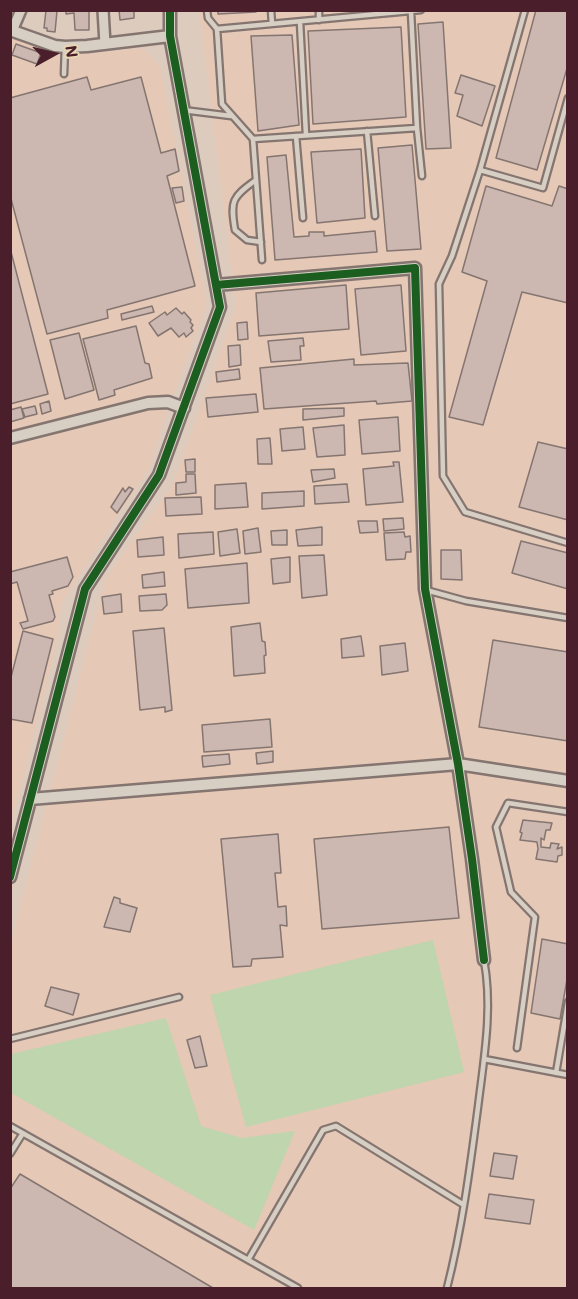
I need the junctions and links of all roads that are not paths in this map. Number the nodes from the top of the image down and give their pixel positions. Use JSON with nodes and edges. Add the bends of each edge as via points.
{"nodes":[{"id":1,"x":21,"y":10,"type":"edge"},
{"id":2,"x":103,"y":10,"type":"edge"},
{"id":3,"x":170,"y":10,"type":"edge"},
{"id":4,"x":207,"y":10,"type":"edge"},
{"id":5,"x":271,"y":10,"type":"edge"},
{"id":6,"x":319,"y":10,"type":"edge"},
{"id":7,"x":421,"y":10,"type":"edge"},
{"id":8,"x":525,"y":10,"type":"edge"},
{"id":9,"x":411,"y":12,"type":"junction"},
{"id":10,"x":384,"y":13,"type":"edge"},
{"id":11,"x":319,"y":20,"type":"junction"},
{"id":12,"x":300,"y":22,"type":"junction"},
{"id":13,"x":272,"y":24,"type":"junction"},
{"id":14,"x":217,"y":29,"type":"junction"},
{"id":15,"x":11,"y":31,"type":"edge"},
{"id":16,"x":170,"y":36,"type":"junction"},
{"id":17,"x":105,"y":44,"type":"junction"},
{"id":18,"x":65,"y":47,"type":"junction"},
{"id":19,"x":64,"y":74,"type":"dead end"},
{"id":20,"x":567,"y":98,"type":"edge"},
{"id":21,"x":183,"y":110,"type":"junction"},
{"id":22,"x":233,"y":116,"type":"junction"},
{"id":23,"x":417,"y":128,"type":"junction"},
{"id":24,"x":368,"y":131,"type":"junction"},
{"id":25,"x":306,"y":135,"type":"junction"},
{"id":26,"x":296,"y":136,"type":"junction"},
{"id":27,"x":253,"y":139,"type":"junction"},
{"id":28,"x":480,"y":170,"type":"junction"},
{"id":29,"x":422,"y":176,"type":"dead end"},
{"id":30,"x":256,"y":180,"type":"junction"},
{"id":31,"x":375,"y":216,"type":"dead end"},
{"id":32,"x":303,"y":218,"type":"dead end"},
{"id":33,"x":261,"y":242,"type":"junction"},
{"id":34,"x":262,"y":260,"type":"dead end"},
{"id":35,"x":216,"y":285,"type":"junction"},
{"id":36,"x":184,"y":408,"type":"junction"},
{"id":37,"x":10,"y":438,"type":"edge"},
{"id":38,"x":567,"y":543,"type":"edge"},
{"id":39,"x":425,"y":589,"type":"junction"},
{"id":40,"x":567,"y":618,"type":"edge"},
{"id":41,"x":458,"y":764,"type":"junction"},
{"id":42,"x":567,"y":781,"type":"edge"},
{"id":43,"x":30,"y":799,"type":"junction"},
{"id":44,"x":567,"y":812,"type":"edge"},
{"id":45,"x":10,"y":877,"type":"edge"},
{"id":46,"x":484,"y":960,"type":"joint"},
{"id":47,"x":179,"y":997,"type":"dead end"},
{"id":48,"x":567,"y":1002,"type":"edge"},
{"id":49,"x":10,"y":1039,"type":"edge"},
{"id":50,"x":517,"y":1048,"type":"dead end"},
{"id":51,"x":484,"y":1059,"type":"junction"},
{"id":52,"x":556,"y":1073,"type":"junction"},
{"id":53,"x":567,"y":1075,"type":"edge"},
{"id":54,"x":10,"y":1126,"type":"edge"},
{"id":55,"x":23,"y":1133,"type":"junction"},
{"id":56,"x":10,"y":1154,"type":"edge"},
{"id":57,"x":464,"y":1205,"type":"junction"},
{"id":58,"x":248,"y":1260,"type":"junction"},
{"id":59,"x":298,"y":1288,"type":"edge"},
{"id":60,"x":447,"y":1288,"type":"edge"}],
"edges":[{"from":1,"to":15,"type":"street"},
{"from":2,"to":17,"type":"street"},
{"from":3,"to":16,"type":"street"},
{"from":4,"to":14,"type":"lane"},
{"from":5,"to":13,"type":"lane"},
{"from":6,"to":11,"type":"lane"},
{"from":7,"to":9,"type":"lane"},
{"from":8,"to":28,"type":"lane"},
{"from":9,"to":10,"type":"lane"},
{"from":9,"to":23,"type":"lane"},
{"from":10,"to":11,"type":"lane"},
{"from":11,"to":12,"type":"lane"},
{"from":12,"to":13,"type":"lane"},
{"from":12,"to":25,"type":"lane"},
{"from":13,"to":14,"type":"lane"},
{"from":14,"to":22,"type":"lane","via":[[222,104]]},
{"from":15,"to":18,"type":"street"},
{"from":16,"to":17,"type":"street"},
{"from":16,"to":21,"type":"street"},
{"from":17,"to":18,"type":"street"},
{"from":18,"to":19,"type":"lane"},
{"from":20,"to":28,"type":"lane","via":[[543,188]]},
{"from":21,"to":22,"type":"lane"},
{"from":21,"to":35,"type":"street"},
{"from":22,"to":27,"type":"lane"},
{"from":23,"to":24,"type":"lane"},
{"from":23,"to":29,"type":"lane"},
{"from":24,"to":25,"type":"lane"},
{"from":24,"to":31,"type":"lane"},
{"from":25,"to":26,"type":"lane"},
{"from":26,"to":27,"type":"lane"},
{"from":26,"to":32,"type":"lane"},
{"from":27,"to":30,"type":"lane"},
{"from":28,"to":38,"type":"lane","via":[[439,284],[443,476],[465,512]]},
{"from":30,"to":33,"type":"lane"},
{"from":30,"to":33,"type":"lane","via":[[238,193],[232,210],[235,230],[247,240]]},
{"from":33,"to":34,"type":"lane"},
{"from":35,"to":36,"type":"street","via":[[218,315]]},
{"from":35,"to":39,"type":"street","via":[[415,268]]},
{"from":36,"to":37,"type":"street","via":[[168,402],[148,403]]},
{"from":36,"to":43,"type":"street","via":[[159,476],[85,589]]},
{"from":39,"to":40,"type":"lane","via":[[466,601]]},
{"from":39,"to":41,"type":"street"},
{"from":41,"to":42,"type":"street"},
{"from":41,"to":43,"type":"street"},
{"from":41,"to":46,"type":"street"},
{"from":43,"to":45,"type":"street"},
{"from":44,"to":50,"type":"lane","via":[[508,803],[496,827],[511,892],[535,917]]},
{"from":46,"to":51,"type":"lane","via":[[488,983]]},
{"from":47,"to":49,"type":"lane"},
{"from":48,"to":52,"type":"lane"},
{"from":51,"to":52,"type":"lane"},
{"from":51,"to":57,"type":"lane"},
{"from":52,"to":53,"type":"lane"},
{"from":54,"to":55,"type":"lane"},
{"from":55,"to":56,"type":"lane"},
{"from":55,"to":58,"type":"lane"},
{"from":57,"to":58,"type":"lane","via":[[336,1126],[322,1130]]},
{"from":57,"to":60,"type":"lane"},
{"from":58,"to":59,"type":"lane"}]}
